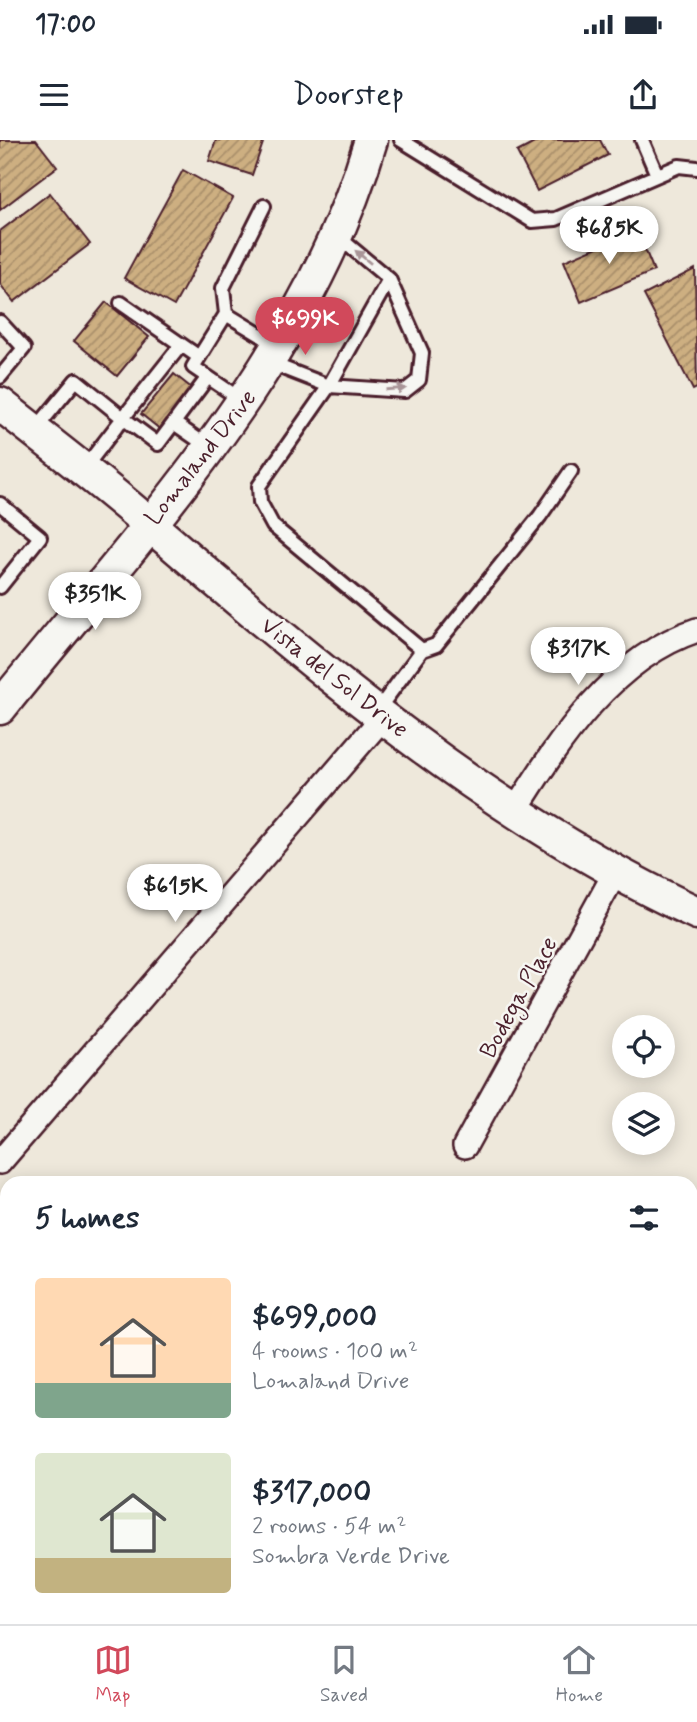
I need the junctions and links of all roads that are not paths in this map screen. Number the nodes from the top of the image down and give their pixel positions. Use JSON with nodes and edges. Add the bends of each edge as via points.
{"nodes":[{"id":1,"x":371,"y":140,"type":"edge"},
{"id":2,"x":401,"y":140,"type":"edge"},
{"id":3,"x":642,"y":140,"type":"edge"},
{"id":4,"x":696,"y":170,"type":"edge"},
{"id":5,"x":657,"y":175,"type":"junction"},
{"id":6,"x":264,"y":206,"type":"dead end"},
{"id":7,"x":336,"y":235,"type":"junction"},
{"id":8,"x":389,"y":279,"type":"junction"},
{"id":9,"x":121,"y":303,"type":"dead end"},
{"id":10,"x":226,"y":314,"type":"junction"},
{"id":11,"x":0,"y":322,"type":"edge"},
{"id":12,"x":181,"y":345,"type":"junction"},
{"id":13,"x":275,"y":355,"type":"junction"},
{"id":14,"x":199,"y":357,"type":"junction"},
{"id":15,"x":0,"y":377,"type":"edge"},
{"id":16,"x":208,"y":377,"type":"junction"},
{"id":17,"x":329,"y":386,"type":"junction"},
{"id":18,"x":245,"y":402,"type":"junction"},
{"id":19,"x":0,"y":404,"type":"edge"},
{"id":20,"x":176,"y":417,"type":"junction"},
{"id":21,"x":123,"y":418,"type":"junction"},
{"id":22,"x":34,"y":431,"type":"junction"},
{"id":23,"x":210,"y":448,"type":"junction"},
{"id":24,"x":83,"y":470,"type":"junction"},
{"id":25,"x":571,"y":471,"type":"dead end"},
{"id":26,"x":0,"y":504,"type":"edge"},
{"id":27,"x":149,"y":523,"type":"junction"},
{"id":28,"x":0,"y":587,"type":"edge"},
{"id":29,"x":697,"y":630,"type":"edge"},
{"id":30,"x":422,"y":650,"type":"junction"},
{"id":31,"x":0,"y":708,"type":"edge"},
{"id":32,"x":381,"y":713,"type":"junction"},
{"id":33,"x":515,"y":811,"type":"junction"},
{"id":34,"x":615,"y":873,"type":"junction"},
{"id":35,"x":697,"y":913,"type":"edge"},
{"id":36,"x":465,"y":1146,"type":"dead end"},
{"id":37,"x":0,"y":1161,"type":"edge"}],
"edges":[{"from":1,"to":7,"type":"main road","name":"Lomaland Drive"},
{"from":2,"to":5,"type":"lane","via":[[532,221],[556,219]]},
{"from":3,"to":5,"type":"lane"},
{"from":4,"to":5,"type":"lane","via":[[679,166]]},
{"from":6,"to":10,"type":"lane","via":[[222,288]]},
{"from":8,"to":7,"type":"lane","one_way":true},
{"from":7,"to":13,"type":"main road","name":"Lomaland Drive"},
{"from":8,"to":17,"type":"lane"},
{"from":17,"to":8,"type":"lane","one_way":true,"via":[[405,391],[419,380],[422,353]]},
{"from":9,"to":12,"type":"lane"},
{"from":10,"to":13,"type":"lane"},
{"from":10,"to":14,"type":"lane"},
{"from":11,"to":15,"type":"lane","via":[[24,348]]},
{"from":12,"to":14,"type":"lane"},
{"from":12,"to":21,"type":"lane","via":[[150,393]]},
{"from":13,"to":17,"type":"lane"},
{"from":13,"to":18,"type":"main road","name":"Lomaland Drive"},
{"from":14,"to":16,"type":"lane","via":[[193,367]]},
{"from":16,"to":18,"type":"lane"},
{"from":16,"to":20,"type":"lane"},
{"from":17,"to":30,"type":"lane","via":[[259,486],[260,502],[273,526]]},
{"from":18,"to":23,"type":"main road","name":"Lomaland Drive"},
{"from":19,"to":22,"type":"main road","name":"Vista del Sol Drive"},
{"from":20,"to":21,"type":"lane","via":[[158,444]]},
{"from":20,"to":23,"type":"lane"},
{"from":21,"to":22,"type":"lane","via":[[76,380]]},
{"from":21,"to":24,"type":"lane"},
{"from":22,"to":24,"type":"main road","name":"Vista del Sol Drive"},
{"from":23,"to":27,"type":"main road","name":"Lomaland Drive"},
{"from":24,"to":27,"type":"main road","name":"Vista del Sol Drive"},
{"from":25,"to":30,"type":"lane","via":[[436,645]]},
{"from":26,"to":28,"type":"lane","via":[[40,537]]},
{"from":27,"to":31,"type":"main road","name":"Lomaland Drive"},
{"from":27,"to":32,"type":"main road","name":"Vista del Sol Drive","via":[[213,581]]},
{"from":29,"to":33,"type":"street","via":[[647,652],[617,677],[554,753]]},
{"from":30,"to":32,"type":"lane"},
{"from":32,"to":33,"type":"main road","name":"Vista del Sol Drive"},
{"from":32,"to":37,"type":"street"},
{"from":33,"to":34,"type":"main road","name":"Vista del Sol Drive"},
{"from":34,"to":35,"type":"main road","name":"Vista del Sol Drive"},
{"from":34,"to":36,"type":"street","name":"Bodega Place"}]}
